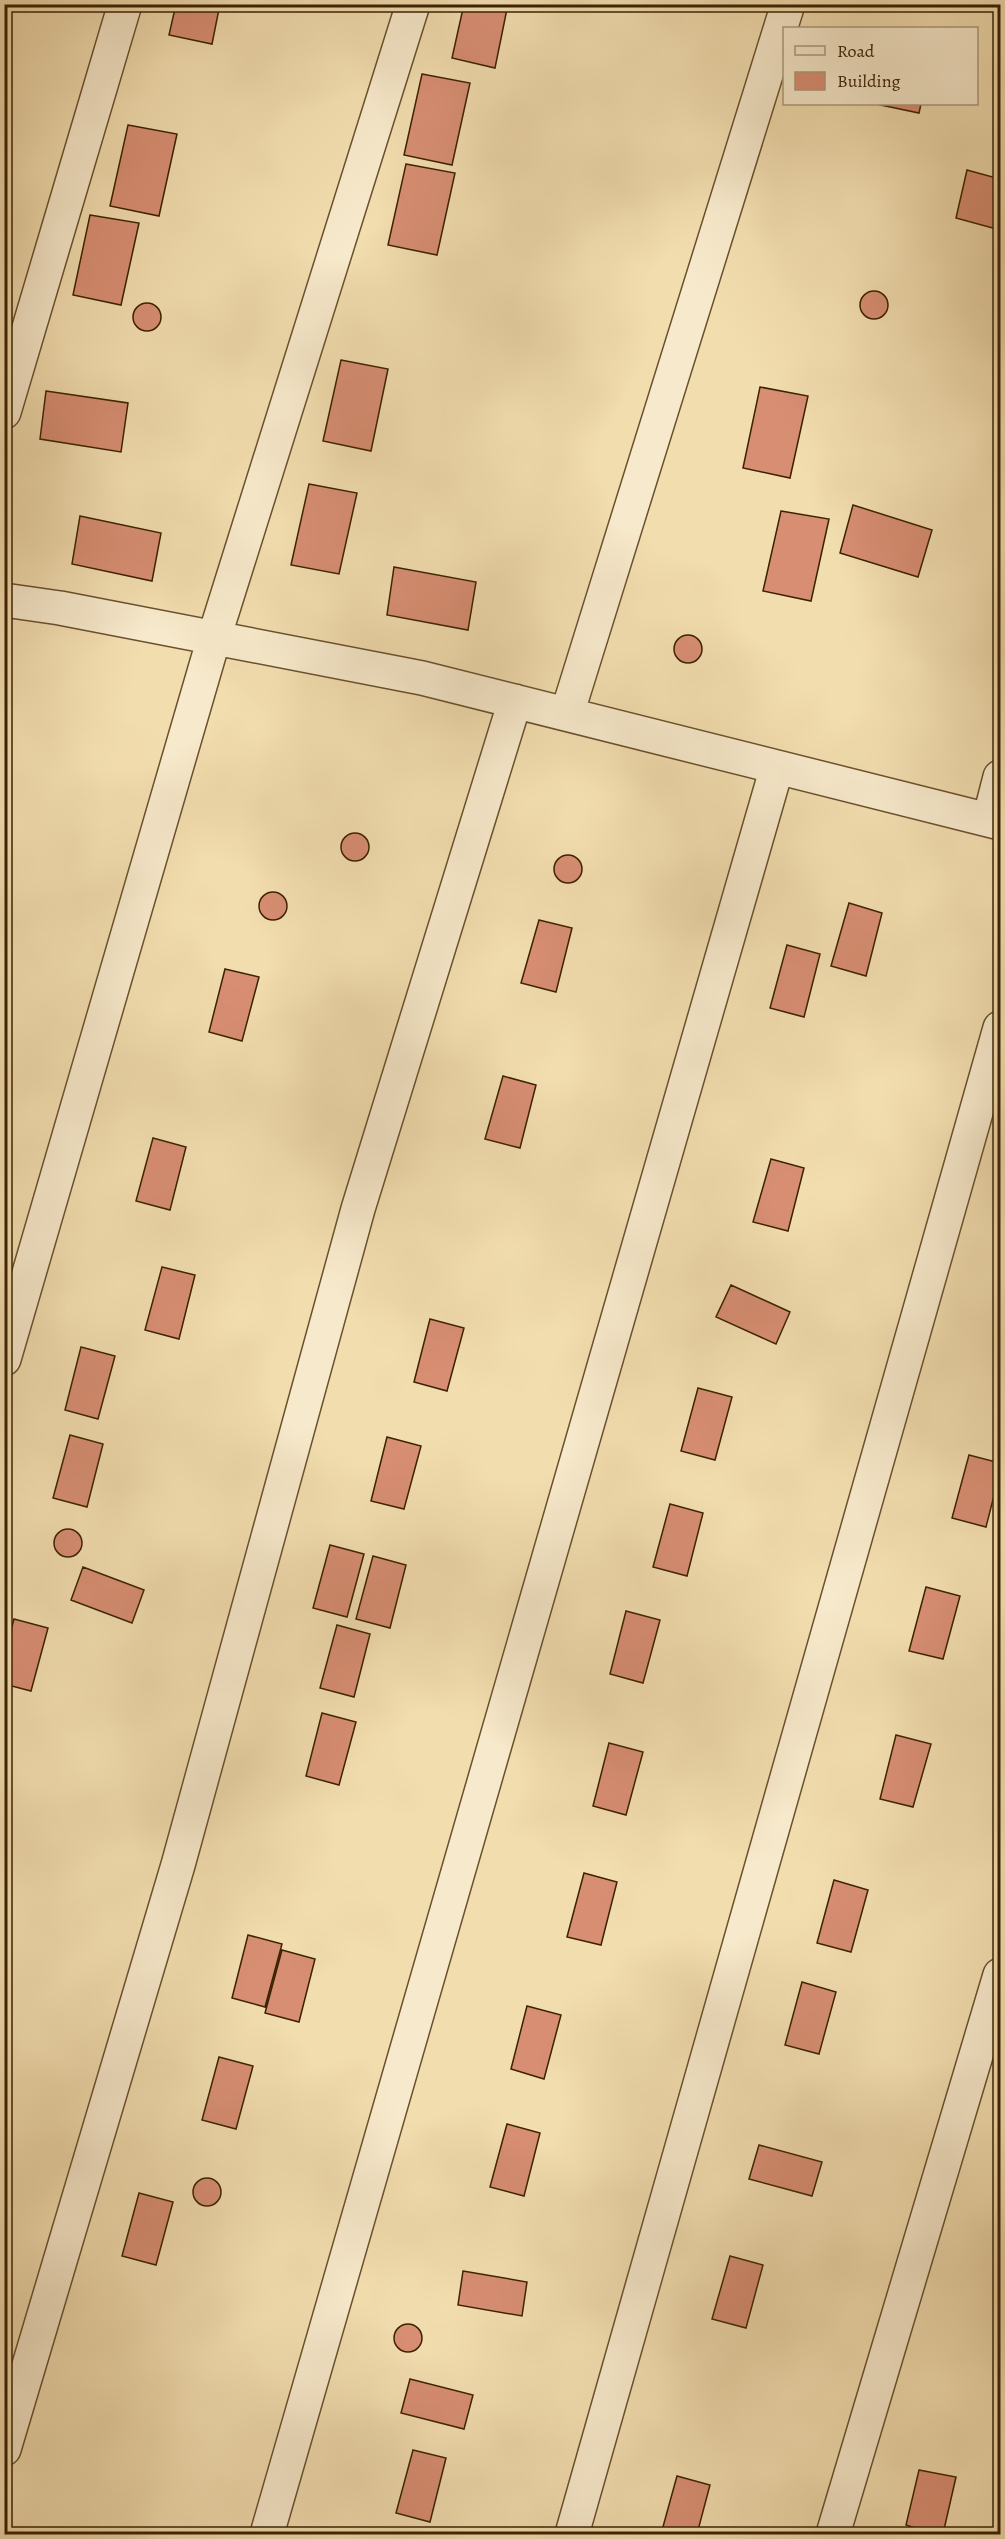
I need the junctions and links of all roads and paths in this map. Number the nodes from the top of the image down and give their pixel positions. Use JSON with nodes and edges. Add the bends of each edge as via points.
{"nodes":[{"id":1,"x":125,"y":4,"type":"edge"},
{"id":2,"x":413,"y":4,"type":"edge"},
{"id":3,"x":788,"y":4,"type":"edge"},
{"id":4,"x":4,"y":412,"type":"edge"},
{"id":5,"x":4,"y":600,"type":"edge"},
{"id":6,"x":214,"y":638,"type":"junction"},
{"id":7,"x":515,"y":701,"type":"junction"},
{"id":8,"x":567,"y":714,"type":"junction"},
{"id":9,"x":777,"y":767,"type":"junction"},
{"id":10,"x":1000,"y":777,"type":"edge"},
{"id":11,"x":995,"y":822,"type":"edge"},
{"id":12,"x":1000,"y":1028,"type":"edge"},
{"id":13,"x":4,"y":1359,"type":"edge"},
{"id":14,"x":1000,"y":1975,"type":"edge"},
{"id":15,"x":4,"y":2449,"type":"edge"},
{"id":16,"x":267,"y":2535,"type":"edge"},
{"id":17,"x":573,"y":2535,"type":"edge"},
{"id":18,"x":833,"y":2535,"type":"edge"}],
"edges":[{"from":1,"to":4,"type":"street"},
{"from":2,"to":6,"type":"street"},
{"from":3,"to":8,"type":"street"},
{"from":5,"to":6,"type":"street"},
{"from":6,"to":7,"type":"street","via":[[422,678]]},
{"from":6,"to":13,"type":"street"},
{"from":7,"to":8,"type":"street"},
{"from":7,"to":15,"type":"street","via":[[358,1209],[178,1865]]},
{"from":8,"to":9,"type":"street"},
{"from":9,"to":11,"type":"street"},
{"from":9,"to":16,"type":"street"},
{"from":10,"to":11,"type":"street"},
{"from":12,"to":17,"type":"street"},
{"from":14,"to":18,"type":"street"}]}
